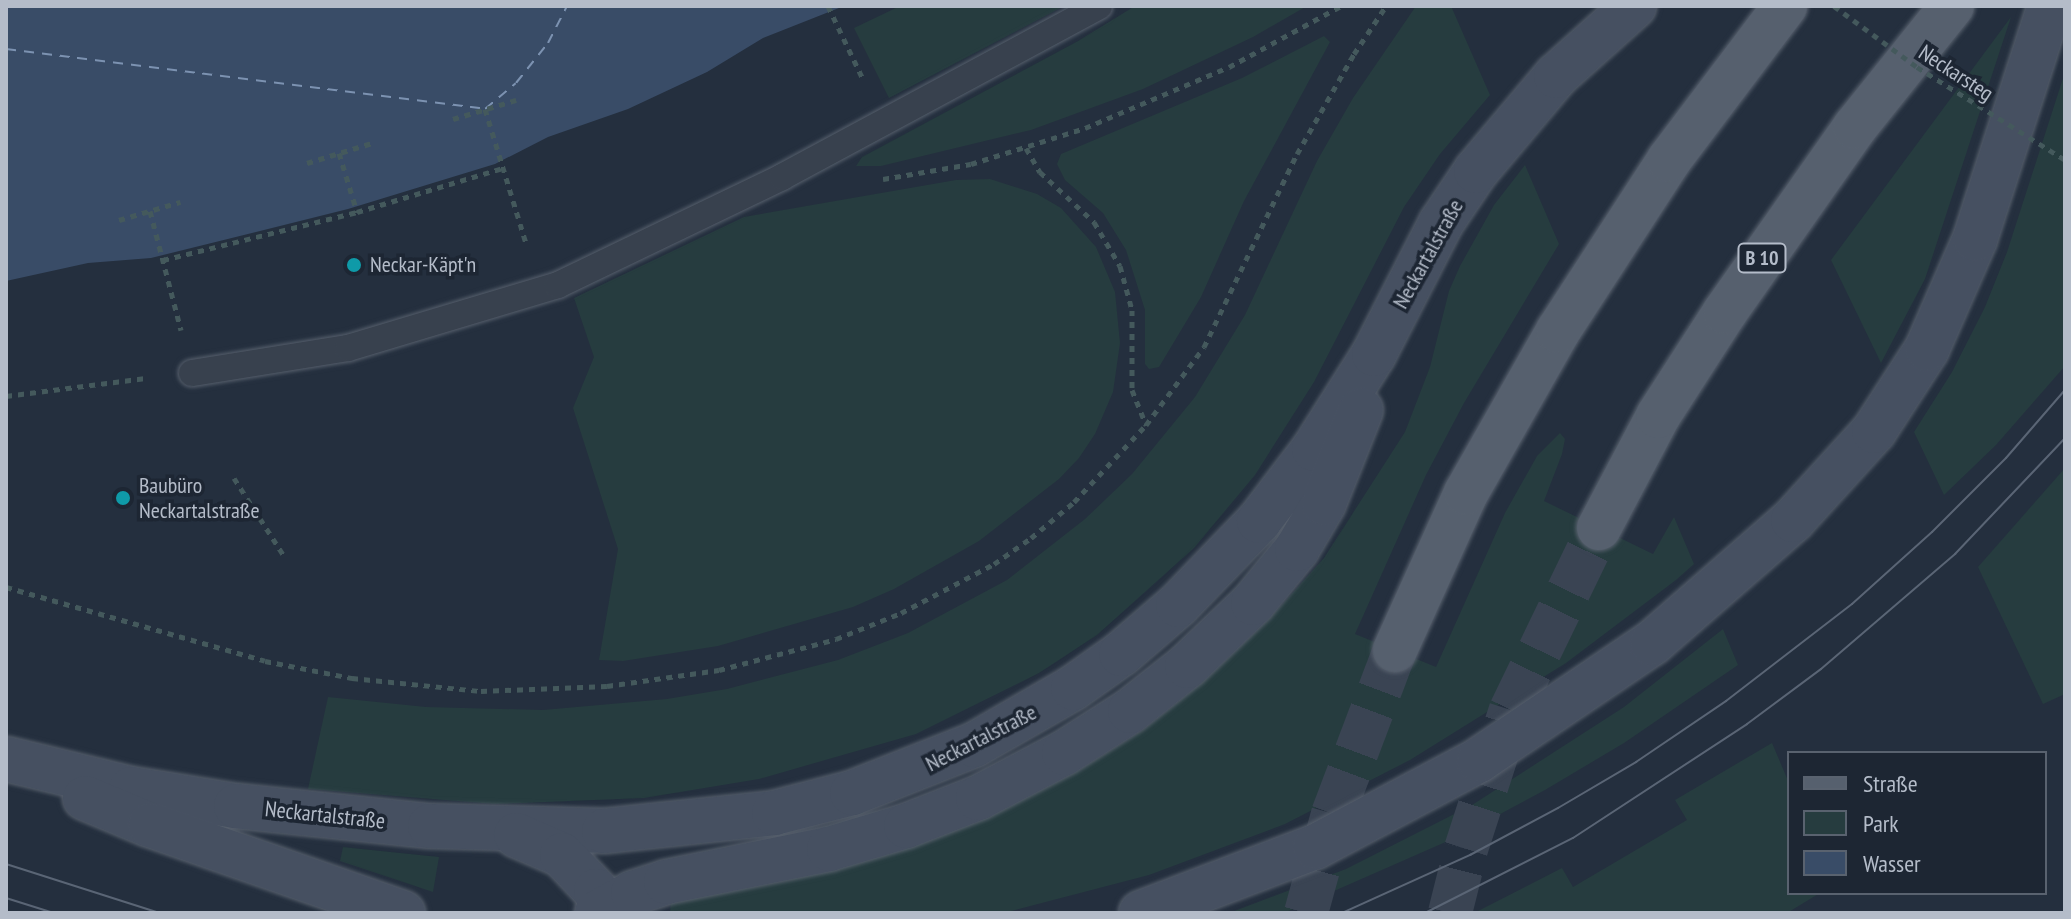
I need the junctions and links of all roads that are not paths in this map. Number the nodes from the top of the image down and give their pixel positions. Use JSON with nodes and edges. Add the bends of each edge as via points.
{"nodes":[{"id":1,"x":1099,"y":6,"type":"edge"},
{"id":2,"x":1634,"y":6,"type":"edge"},
{"id":3,"x":1785,"y":6,"type":"edge"},
{"id":4,"x":1952,"y":6,"type":"edge"},
{"id":5,"x":2050,"y":6,"type":"edge"},
{"id":6,"x":1400,"y":303,"type":"junction"},
{"id":7,"x":192,"y":373,"type":"road end"},
{"id":8,"x":1599,"y":528,"type":"tunnel mouth"},
{"id":9,"x":1395,"y":650,"type":"tunnel mouth"},
{"id":10,"x":6,"y":761,"type":"edge"},
{"id":11,"x":499,"y":829,"type":"junction"},
{"id":12,"x":601,"y":911,"type":"edge"},
{"id":13,"x":403,"y":913,"type":"edge"},
{"id":14,"x":1141,"y":913,"type":"edge"}],
"edges":[{"from":1,"to":7,"type":"lane","via":[[769,184],[558,285],[348,348]]},
{"from":2,"to":6,"type":"main road","name":"Neckartalstraße","via":[[1556,76],[1498,141],[1441,223]]},
{"from":3,"to":9,"type":"main road","via":[[1669,160],[1558,331],[1466,493]]},
{"from":4,"to":8,"type":"main road","number":"B 10","via":[[1855,127],[1734,300],[1658,416]]},
{"from":5,"to":14,"type":"main road","via":[[1975,239],[1927,349],[1874,431],[1793,520],[1652,643],[1479,760],[1315,847]]},
{"from":6,"to":11,"type":"main road","name":"Neckartalstraße","via":[[1314,449],[1259,521],[1178,605],[1121,654],[1023,718],[916,771],[774,813],[604,831]]},
{"from":6,"to":12,"type":"main road","via":[[1324,503],[1297,549],[1253,603],[1130,711],[978,798],[906,826],[829,849],[666,882]]},
{"from":10,"to":11,"type":"main road","name":"Neckartalstraße","via":[[236,806]]},
{"from":10,"to":13,"type":"main road","name":"Neckartalstraße","via":[[150,825]]},
{"from":11,"to":12,"type":"main road","via":[[562,855],[588,881]]}]}
